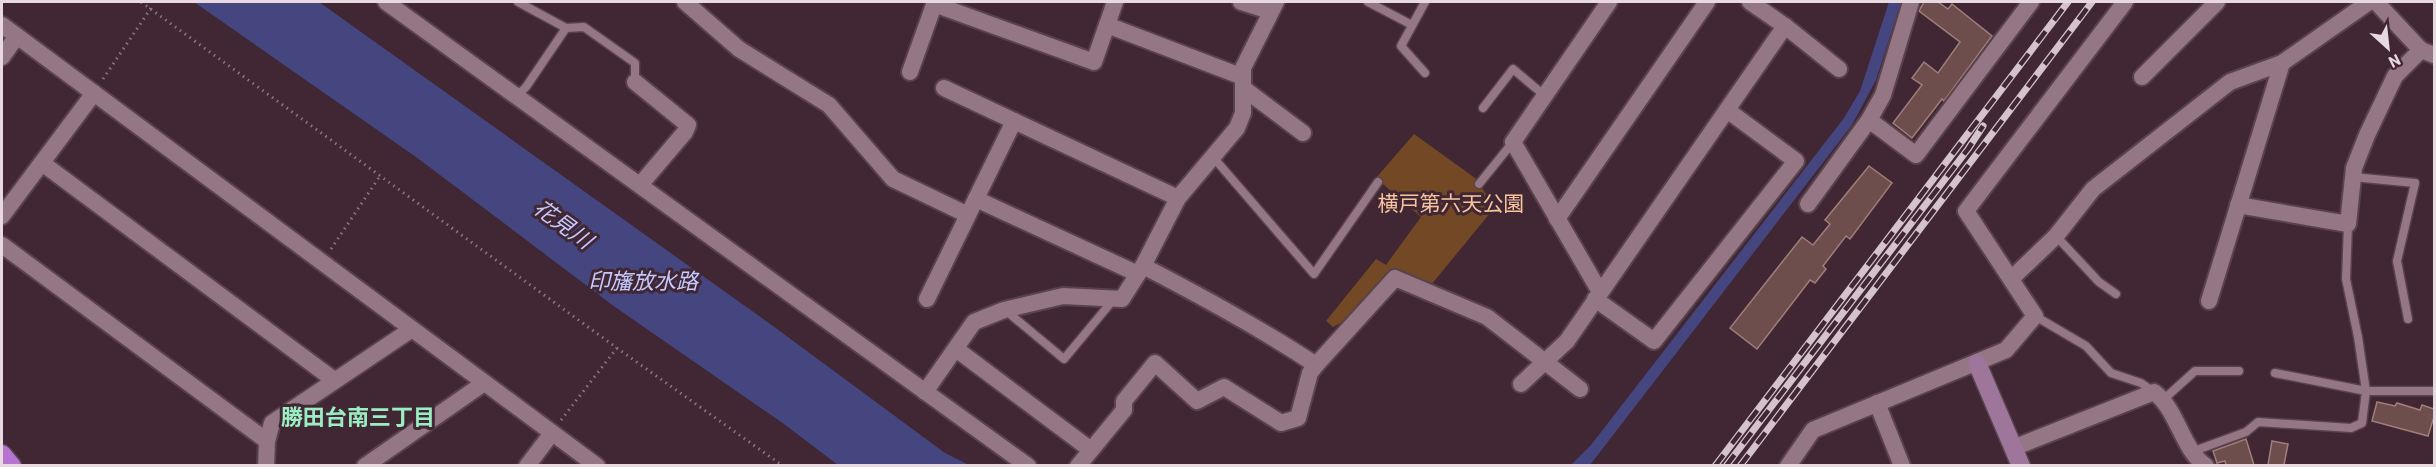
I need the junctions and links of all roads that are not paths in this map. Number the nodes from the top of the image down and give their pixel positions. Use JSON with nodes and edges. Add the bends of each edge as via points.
{"nodes":[{"id":1,"x":386,"y":2,"type":"edge"},
{"id":2,"x":518,"y":2,"type":"edge"},
{"id":3,"x":685,"y":2,"type":"edge"},
{"id":4,"x":1115,"y":2,"type":"edge"},
{"id":5,"x":1241,"y":2,"type":"edge"},
{"id":6,"x":1368,"y":2,"type":"edge"},
{"id":7,"x":1425,"y":2,"type":"edge"},
{"id":8,"x":1609,"y":2,"type":"edge"},
{"id":9,"x":1707,"y":2,"type":"edge"},
{"id":10,"x":1750,"y":2,"type":"edge"},
{"id":11,"x":1911,"y":2,"type":"edge"},
{"id":12,"x":2031,"y":2,"type":"edge"},
{"id":13,"x":2125,"y":2,"type":"edge"},
{"id":14,"x":2217,"y":2,"type":"edge"},
{"id":15,"x":2369,"y":2,"type":"edge"},
{"id":16,"x":2376,"y":2,"type":"edge"},
{"id":17,"x":935,"y":3,"type":"edge"},
{"id":18,"x":1272,"y":6,"type":"edge"},
{"id":19,"x":2,"y":25,"type":"edge"},
{"id":20,"x":1412,"y":25,"type":"junction"},
{"id":21,"x":1107,"y":26,"type":"junction"},
{"id":22,"x":1785,"y":26,"type":"junction"},
{"id":23,"x":566,"y":28,"type":"junction"},
{"id":24,"x":17,"y":36,"type":"junction"},
{"id":25,"x":2428,"y":52,"type":"edge"},
{"id":26,"x":2,"y":57,"type":"edge"},
{"id":27,"x":2282,"y":63,"type":"junction"},
{"id":28,"x":1839,"y":69,"type":"dead end"},
{"id":29,"x":910,"y":72,"type":"dead end"},
{"id":30,"x":1425,"y":73,"type":"dead end"},
{"id":31,"x":2142,"y":77,"type":"dead end"},
{"id":32,"x":635,"y":82,"type":"joint"},
{"id":33,"x":1243,"y":82,"type":"junction"},
{"id":34,"x":944,"y":88,"type":"dead end"},
{"id":35,"x":94,"y":93,"type":"junction"},
{"id":36,"x":517,"y":96,"type":"junction"},
{"id":37,"x":1545,"y":96,"type":"junction"},
{"id":38,"x":1483,"y":108,"type":"dead end"},
{"id":39,"x":1726,"y":110,"type":"junction"},
{"id":40,"x":1869,"y":120,"type":"junction"},
{"id":41,"x":1014,"y":121,"type":"junction"},
{"id":42,"x":1303,"y":133,"type":"dead end"},
{"id":43,"x":1513,"y":142,"type":"junction"},
{"id":44,"x":1213,"y":157,"type":"junction"},
{"id":45,"x":42,"y":163,"type":"junction"},
{"id":46,"x":2352,"y":177,"type":"junction"},
{"id":47,"x":1378,"y":182,"type":"dead end"},
{"id":48,"x":1479,"y":184,"type":"dead end"},
{"id":49,"x":640,"y":185,"type":"junction"},
{"id":50,"x":1178,"y":198,"type":"junction"},
{"id":51,"x":976,"y":199,"type":"junction"},
{"id":52,"x":1808,"y":204,"type":"dead end"},
{"id":53,"x":2238,"y":205,"type":"junction"},
{"id":54,"x":968,"y":215,"type":"junction"},
{"id":55,"x":2,"y":216,"type":"edge"},
{"id":56,"x":1557,"y":219,"type":"junction"},
{"id":57,"x":2348,"y":224,"type":"junction"},
{"id":58,"x":2056,"y":236,"type":"junction"},
{"id":59,"x":2,"y":245,"type":"edge"},
{"id":60,"x":1141,"y":270,"type":"junction"},
{"id":61,"x":2010,"y":279,"type":"junction"},
{"id":62,"x":2116,"y":294,"type":"dead end"},
{"id":63,"x":1597,"y":296,"type":"junction"},
{"id":64,"x":927,"y":299,"type":"dead end"},
{"id":65,"x":1114,"y":299,"type":"junction"},
{"id":66,"x":2209,"y":301,"type":"dead end"},
{"id":67,"x":1004,"y":310,"type":"junction"},
{"id":68,"x":2035,"y":316,"type":"junction"},
{"id":69,"x":2408,"y":319,"type":"dead end"},
{"id":70,"x":412,"y":329,"type":"junction"},
{"id":71,"x":956,"y":349,"type":"junction"},
{"id":72,"x":1545,"y":362,"type":"junction"},
{"id":73,"x":1977,"y":363,"type":"junction"},
{"id":74,"x":1316,"y":365,"type":"junction"},
{"id":75,"x":2239,"y":371,"type":"dead end"},
{"id":76,"x":2275,"y":373,"type":"dead end"},
{"id":77,"x":334,"y":380,"type":"junction"},
{"id":78,"x":484,"y":383,"type":"junction"},
{"id":79,"x":1521,"y":384,"type":"dead end"},
{"id":80,"x":1580,"y":389,"type":"dead end"},
{"id":81,"x":2366,"y":391,"type":"junction"},
{"id":82,"x":2434,"y":391,"type":"edge"},
{"id":83,"x":926,"y":392,"type":"junction"},
{"id":84,"x":2159,"y":395,"type":"junction"},
{"id":85,"x":1876,"y":404,"type":"junction"},
{"id":86,"x":552,"y":433,"type":"junction"},
{"id":87,"x":267,"y":441,"type":"junction"},
{"id":88,"x":2013,"y":448,"type":"junction"},
{"id":89,"x":1091,"y":450,"type":"junction"},
{"id":90,"x":2,"y":454,"type":"edge"},
{"id":91,"x":2198,"y":461,"type":"edge"},
{"id":92,"x":1790,"y":464,"type":"edge"},
{"id":93,"x":12,"y":465,"type":"edge"},
{"id":94,"x":266,"y":465,"type":"edge"},
{"id":95,"x":366,"y":465,"type":"edge"},
{"id":96,"x":527,"y":465,"type":"edge"},
{"id":97,"x":597,"y":465,"type":"edge"},
{"id":98,"x":1028,"y":465,"type":"edge"},
{"id":99,"x":1078,"y":465,"type":"edge"},
{"id":100,"x":1902,"y":465,"type":"edge"},
{"id":101,"x":2020,"y":465,"type":"edge"}],
"edges":[{"from":1,"to":36,"type":"street"},
{"from":2,"to":23,"type":"lane"},
{"from":3,"to":54,"type":"street","via":[[739,49],[829,105],[893,179]]},
{"from":4,"to":21,"type":"street"},
{"from":5,"to":18,"type":"street"},
{"from":6,"to":20,"type":"lane"},
{"from":7,"to":20,"type":"lane"},
{"from":8,"to":37,"type":"street"},
{"from":9,"to":56,"type":"street"},
{"from":10,"to":22,"type":"street"},
{"from":11,"to":40,"type":"street","via":[[1883,95]]},
{"from":12,"to":40,"type":"street","via":[[1916,155]]},
{"from":13,"to":61,"type":"street","via":[[1966,211]]},
{"from":14,"to":31,"type":"street"},
{"from":15,"to":27,"type":"street"},
{"from":16,"to":25,"type":"street"},
{"from":17,"to":21,"type":"street","via":[[1094,62]]},
{"from":17,"to":29,"type":"street"},
{"from":18,"to":33,"type":"street","via":[[1243,68]]},
{"from":19,"to":24,"type":"street"},
{"from":20,"to":30,"type":"lane","via":[[1401,46]]},
{"from":21,"to":33,"type":"street"},
{"from":22,"to":28,"type":"street"},
{"from":22,"to":39,"type":"street"},
{"from":23,"to":32,"type":"lane","via":[[584,27],[635,63]]},
{"from":23,"to":36,"type":"lane"},
{"from":24,"to":26,"type":"street"},
{"from":24,"to":35,"type":"street"},
{"from":25,"to":46,"type":"street","via":[[2395,76]]},
{"from":27,"to":53,"type":"street"},
{"from":27,"to":58,"type":"street","via":[[2230,82],[2093,189]]},
{"from":32,"to":49,"type":"street","via":[[688,125]]},
{"from":33,"to":42,"type":"street"},
{"from":33,"to":44,"type":"street","via":[[1243,113],[1237,128]]},
{"from":34,"to":41,"type":"street"},
{"from":35,"to":45,"type":"street"},
{"from":35,"to":70,"type":"street"},
{"from":36,"to":49,"type":"street"},
{"from":37,"to":38,"type":"lane","via":[[1513,69]]},
{"from":37,"to":43,"type":"street"},
{"from":39,"to":63,"type":"street"},
{"from":39,"to":63,"type":"street","via":[[1796,161],[1654,341]]},
{"from":40,"to":52,"type":"street"},
{"from":41,"to":50,"type":"street"},
{"from":41,"to":51,"type":"street"},
{"from":43,"to":48,"type":"lane"},
{"from":43,"to":56,"type":"street"},
{"from":44,"to":47,"type":"lane","via":[[1314,274]]},
{"from":44,"to":50,"type":"street"},
{"from":45,"to":55,"type":"street"},
{"from":45,"to":77,"type":"street"},
{"from":46,"to":57,"type":"street"},
{"from":46,"to":69,"type":"lane","via":[[2415,183],[2397,261]]},
{"from":49,"to":83,"type":"street"},
{"from":50,"to":60,"type":"street"},
{"from":51,"to":54,"type":"street"},
{"from":51,"to":60,"type":"street"},
{"from":53,"to":57,"type":"street"},
{"from":53,"to":66,"type":"street"},
{"from":54,"to":64,"type":"street"},
{"from":56,"to":63,"type":"street"},
{"from":57,"to":81,"type":"lane","via":[[2346,279]]},
{"from":58,"to":61,"type":"street"},
{"from":58,"to":62,"type":"lane","via":[[2099,282]]},
{"from":59,"to":87,"type":"street"},
{"from":60,"to":65,"type":"street","via":[[1122,299]]},
{"from":60,"to":74,"type":"street","via":[[1211,301]]},
{"from":61,"to":68,"type":"street"},
{"from":63,"to":72,"type":"street","via":[[1567,341]]},
{"from":65,"to":67,"type":"street","via":[[1063,296]]},
{"from":65,"to":67,"type":"lane","via":[[1064,359]]},
{"from":67,"to":71,"type":"street","via":[[974,322]]},
{"from":68,"to":73,"type":"street","via":[[2006,350]]},
{"from":68,"to":84,"type":"lane","via":[[2086,346],[2111,373],[2141,382]]},
{"from":70,"to":77,"type":"street"},
{"from":70,"to":78,"type":"street"},
{"from":71,"to":83,"type":"street"},
{"from":71,"to":89,"type":"street"},
{"from":72,"to":74,"type":"street","via":[[1487,317],[1395,278]]},
{"from":72,"to":79,"type":"street"},
{"from":72,"to":80,"type":"street"},
{"from":73,"to":85,"type":"street"},
{"from":73,"to":88,"type":"street"},
{"from":74,"to":89,"type":"street","via":[[1310,373],[1298,418],[1281,423],[1224,387],[1197,401],[1155,363]]},
{"from":75,"to":84,"type":"lane","via":[[2195,371]]},
{"from":76,"to":81,"type":"lane"},
{"from":77,"to":87,"type":"street","via":[[272,423]]},
{"from":78,"to":86,"type":"street"},
{"from":78,"to":95,"type":"street"},
{"from":81,"to":82,"type":"lane"},
{"from":81,"to":91,"type":"lane","via":[[2361,423],[2350,428],[2258,422]]},
{"from":83,"to":98,"type":"street"},
{"from":84,"to":88,"type":"street"},
{"from":84,"to":91,"type":"street"},
{"from":85,"to":92,"type":"street","via":[[1813,430]]},
{"from":85,"to":100,"type":"street"},
{"from":86,"to":96,"type":"street"},
{"from":86,"to":97,"type":"street"},
{"from":87,"to":94,"type":"street"},
{"from":88,"to":101,"type":"street"},
{"from":89,"to":99,"type":"street"},
{"from":90,"to":93,"type":"highway"}]}
